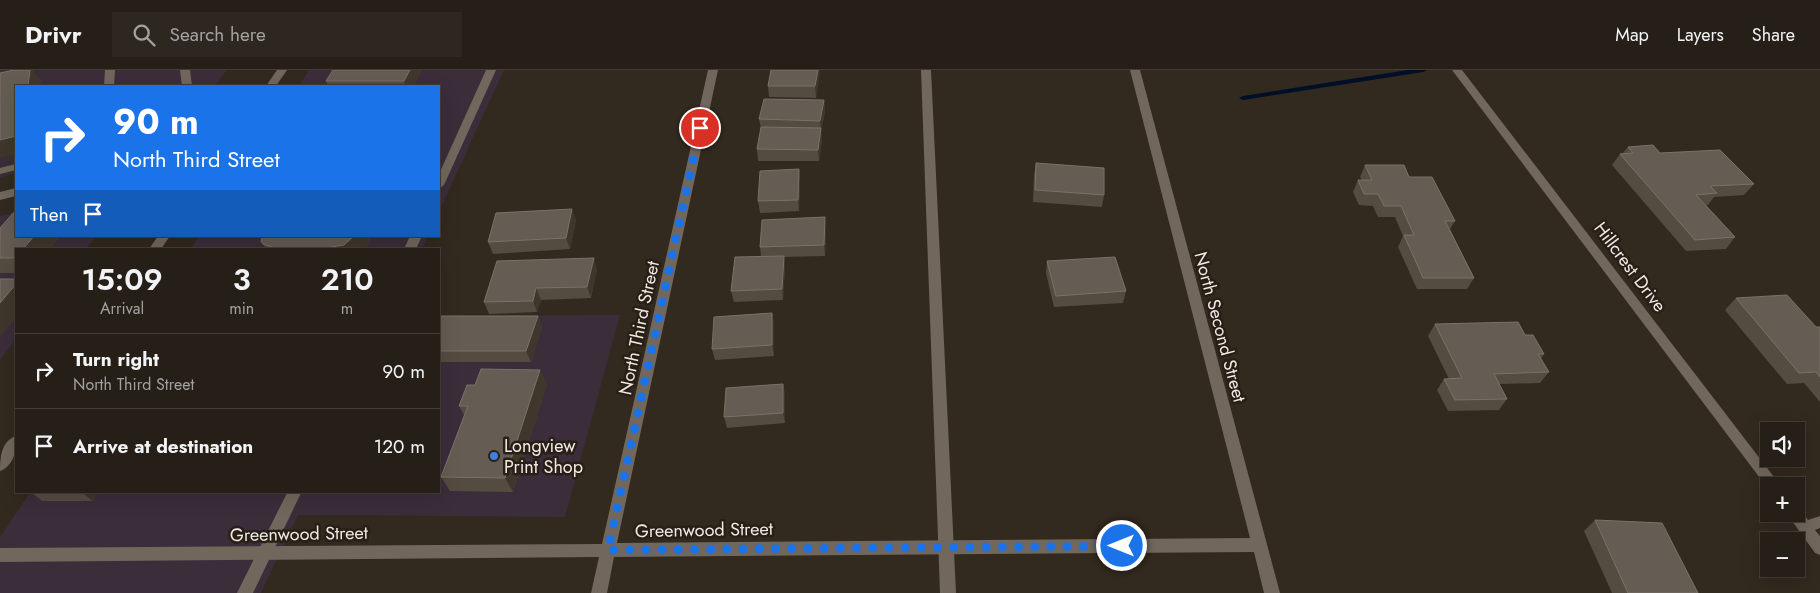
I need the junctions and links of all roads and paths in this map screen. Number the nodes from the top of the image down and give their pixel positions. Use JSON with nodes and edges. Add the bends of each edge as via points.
{"nodes":[{"id":1,"x":110,"y":70,"type":"edge"},
{"id":2,"x":185,"y":70,"type":"edge"},
{"id":3,"x":282,"y":70,"type":"edge"},
{"id":4,"x":491,"y":70,"type":"edge"},
{"id":5,"x":713,"y":70,"type":"edge"},
{"id":6,"x":926,"y":70,"type":"edge"},
{"id":7,"x":1135,"y":70,"type":"edge"},
{"id":8,"x":1457,"y":70,"type":"edge"},
{"id":9,"x":109,"y":85,"type":"edge"},
{"id":10,"x":187,"y":85,"type":"edge"},
{"id":11,"x":272,"y":85,"type":"edge"},
{"id":12,"x":15,"y":167,"type":"edge"},
{"id":13,"x":0,"y":171,"type":"edge"},
{"id":14,"x":440,"y":183,"type":"edge"},
{"id":15,"x":15,"y":192,"type":"edge"},
{"id":16,"x":0,"y":196,"type":"edge"},
{"id":17,"x":163,"y":237,"type":"edge"},
{"id":18,"x":156,"y":248,"type":"edge"},
{"id":19,"x":15,"y":443,"type":"edge"},
{"id":20,"x":0,"y":465,"type":"edge"},
{"id":21,"x":1767,"y":477,"type":"edge"},
{"id":22,"x":294,"y":493,"type":"edge"},
{"id":23,"x":1801,"y":522,"type":"edge"},
{"id":24,"x":1820,"y":522,"type":"edge"},
{"id":25,"x":1805,"y":527,"type":"junction"},
{"id":26,"x":1259,"y":545,"type":"junction"},
{"id":27,"x":946,"y":547,"type":"junction"},
{"id":28,"x":1820,"y":548,"type":"edge"},
{"id":29,"x":608,"y":550,"type":"junction"},
{"id":30,"x":264,"y":553,"type":"junction"},
{"id":31,"x":0,"y":555,"type":"edge"},
{"id":32,"x":245,"y":593,"type":"edge"},
{"id":33,"x":599,"y":593,"type":"edge"},
{"id":34,"x":948,"y":593,"type":"edge"},
{"id":35,"x":1272,"y":593,"type":"edge"}],
"edges":[{"from":1,"to":9,"type":"street"},
{"from":2,"to":10,"type":"street"},
{"from":3,"to":11,"type":"street"},
{"from":4,"to":14,"type":"street"},
{"from":5,"to":29,"type":"street","name":"North Third Street"},
{"from":6,"to":27,"type":"street"},
{"from":7,"to":26,"type":"street","name":"North Second Street"},
{"from":8,"to":21,"type":"street","name":"Hillcrest Drive"},
{"from":12,"to":13,"type":"street"},
{"from":15,"to":16,"type":"street"},
{"from":17,"to":18,"type":"street"},
{"from":19,"to":20,"type":"street"},
{"from":22,"to":30,"type":"street"},
{"from":23,"to":25,"type":"street"},
{"from":24,"to":25,"type":"street"},
{"from":25,"to":28,"type":"street"},
{"from":26,"to":27,"type":"street","name":"Greenwood Street"},
{"from":26,"to":35,"type":"street","name":"North Second Street"},
{"from":27,"to":29,"type":"street","name":"Greenwood Street"},
{"from":27,"to":34,"type":"street"},
{"from":29,"to":30,"type":"street","name":"Greenwood Street"},
{"from":29,"to":33,"type":"street","name":"North Third Street"},
{"from":30,"to":31,"type":"street","name":"Greenwood Street"},
{"from":30,"to":32,"type":"street"}]}
